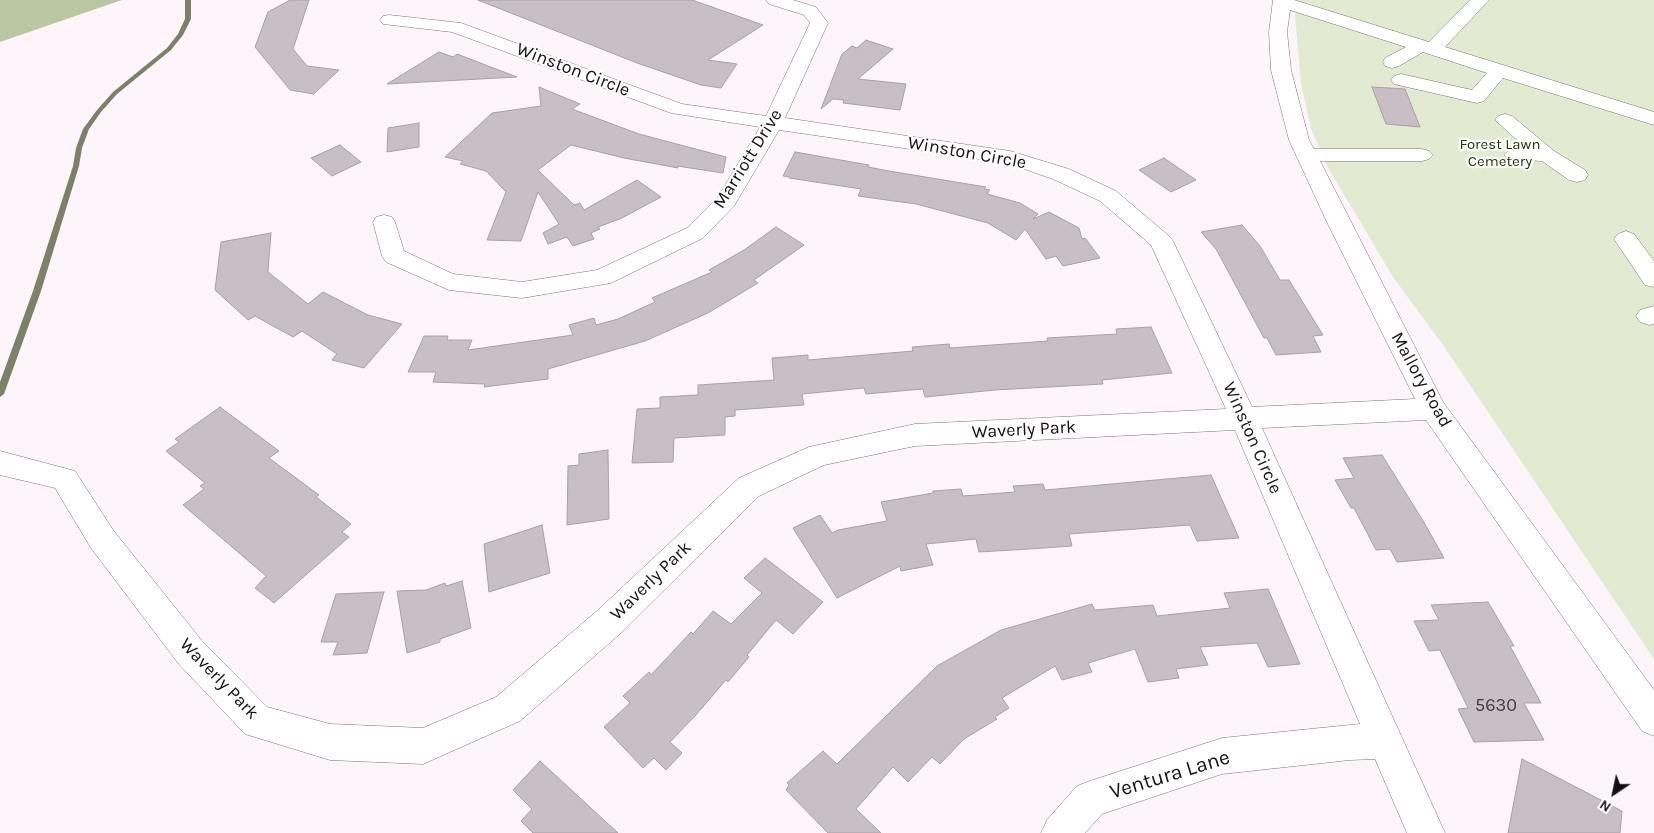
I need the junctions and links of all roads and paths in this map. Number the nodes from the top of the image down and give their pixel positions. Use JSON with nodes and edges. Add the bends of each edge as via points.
{"nodes":[{"id":1,"x":775,"y":0,"type":"edge"},
{"id":2,"x":1480,"y":0,"type":"edge"},
{"id":3,"x":1282,"y":1,"type":"edge"},
{"id":4,"x":389,"y":20,"type":"dead end"},
{"id":5,"x":1427,"y":47,"type":"junction"},
{"id":6,"x":1392,"y":62,"type":"dead end"},
{"id":7,"x":1498,"y":70,"type":"junction"},
{"id":8,"x":1401,"y":80,"type":"dead end"},
{"id":9,"x":1654,"y":119,"type":"edge"},
{"id":10,"x":1504,"y":120,"type":"dead end"},
{"id":11,"x":773,"y":123,"type":"junction"},
{"id":12,"x":1515,"y":154,"type":"dead end"},
{"id":13,"x":1547,"y":154,"type":"junction"},
{"id":14,"x":1306,"y":155,"type":"junction"},
{"id":15,"x":1398,"y":155,"type":"junction"},
{"id":16,"x":1422,"y":155,"type":"dead end"},
{"id":17,"x":1410,"y":175,"type":"dead end"},
{"id":18,"x":1577,"y":175,"type":"dead end"},
{"id":19,"x":384,"y":222,"type":"dead end"},
{"id":20,"x":1626,"y":239,"type":"dead end"},
{"id":21,"x":1654,"y":279,"type":"edge"},
{"id":22,"x":1433,"y":408,"type":"junction"},
{"id":23,"x":1244,"y":418,"type":"junction"},
{"id":24,"x":0,"y":463,"type":"edge"},
{"id":25,"x":1654,"y":719,"type":"edge"},
{"id":26,"x":1386,"y":741,"type":"junction"},
{"id":27,"x":1060,"y":833,"type":"edge"},
{"id":28,"x":1426,"y":833,"type":"edge"}],
"edges":[{"from":1,"to":11,"type":"street","name":"Marriott Drive","via":[[810,11],[819,23]]},
{"from":2,"to":5,"type":"street"},
{"from":3,"to":5,"type":"street"},
{"from":3,"to":14,"type":"street","name":"Mallory Road","via":[[1278,32],[1281,70]]},
{"from":4,"to":11,"type":"street","name":"Winston Circle","via":[[455,27],[678,109]]},
{"from":5,"to":6,"type":"street"},
{"from":5,"to":7,"type":"street"},
{"from":7,"to":8,"type":"street","via":[[1477,97]]},
{"from":7,"to":9,"type":"street"},
{"from":10,"to":13,"type":"street"},
{"from":11,"to":19,"type":"street","name":"Marriott Drive","via":[[726,201],[695,233],[602,276],[522,290],[449,282],[394,256]]},
{"from":11,"to":23,"type":"street","name":"Winston Circle","via":[[1010,157],[1062,174],[1108,196],[1161,241]]},
{"from":12,"to":13,"type":"street"},
{"from":13,"to":18,"type":"street"},
{"from":14,"to":15,"type":"street"},
{"from":14,"to":22,"type":"street","name":"Mallory Road"},
{"from":15,"to":16,"type":"street"},
{"from":15,"to":17,"type":"street"},
{"from":20,"to":21,"type":"street"},
{"from":22,"to":23,"type":"street","name":"Waverly Park"},
{"from":22,"to":25,"type":"street","name":"Mallory Road"},
{"from":23,"to":24,"type":"street","name":"Waverly Park","via":[[914,435],[819,455],[749,487],[609,622],[508,709],[423,746],[330,742],[257,722],[190,652],[102,539],[65,479]]},
{"from":23,"to":26,"type":"street","name":"Winston Circle"},
{"from":26,"to":27,"type":"street","name":"Ventura Lane","via":[[1222,756],[1090,799]]},
{"from":26,"to":28,"type":"street","name":"Winston Circle"}]}
